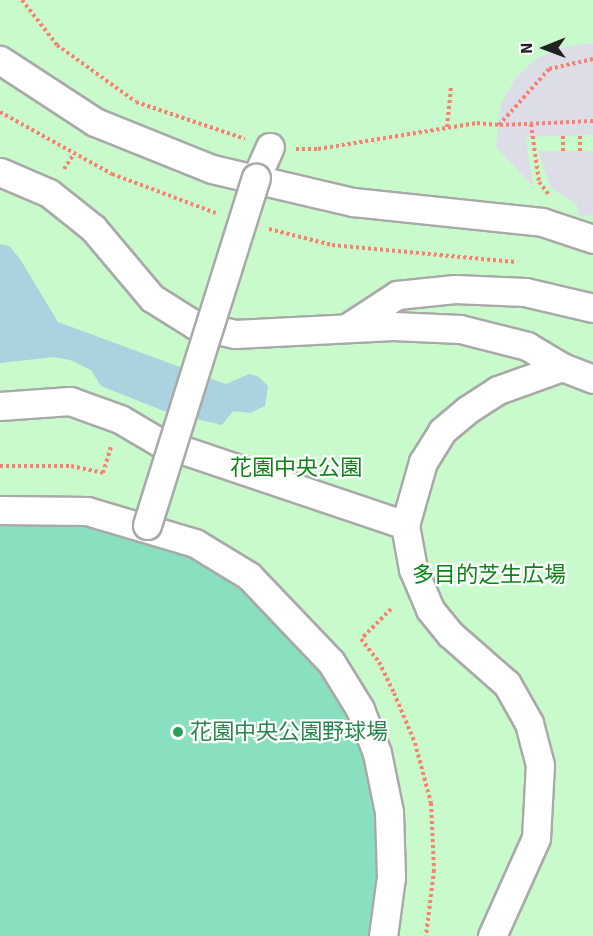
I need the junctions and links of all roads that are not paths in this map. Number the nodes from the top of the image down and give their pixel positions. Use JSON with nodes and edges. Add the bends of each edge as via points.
{"nodes":[{"id":1,"x":0,"y":60,"type":"edge"},
{"id":2,"x":270,"y":147,"type":"road end"},
{"id":3,"x":0,"y":172,"type":"edge"},
{"id":4,"x":256,"y":178,"type":"junction"},
{"id":5,"x":593,"y":239,"type":"edge"},
{"id":6,"x":593,"y":308,"type":"edge"},
{"id":7,"x":348,"y":328,"type":"junction"},
{"id":8,"x":562,"y":367,"type":"junction"},
{"id":9,"x":593,"y":379,"type":"edge"},
{"id":10,"x":0,"y":406,"type":"edge"},
{"id":11,"x":0,"y":510,"type":"edge"},
{"id":12,"x":147,"y":525,"type":"junction"},
{"id":13,"x":405,"y":525,"type":"junction"},
{"id":14,"x":382,"y":936,"type":"edge"},
{"id":15,"x":492,"y":936,"type":"edge"}],
"edges":[{"from":1,"to":4,"type":"street","via":[[57,101],[134,141],[212,169]]},
{"from":2,"to":4,"type":"street"},
{"from":3,"to":7,"type":"street","via":[[49,194],[93,228],[152,298],[195,325],[235,334]]},
{"from":4,"to":5,"type":"street","via":[[353,202],[542,222]]},
{"from":4,"to":12,"type":"street","bridge":true},
{"from":6,"to":7,"type":"street","via":[[525,292],[455,289],[397,295]]},
{"from":7,"to":8,"type":"street","via":[[460,329],[527,346]]},
{"from":8,"to":9,"type":"street"},
{"from":8,"to":13,"type":"street","via":[[498,390],[442,431],[423,462]]},
{"from":10,"to":13,"type":"street","via":[[70,401],[120,419],[159,442]]},
{"from":11,"to":12,"type":"street","via":[[87,510]]},
{"from":12,"to":14,"type":"street","via":[[195,543],[249,576],[331,662],[360,709],[377,753],[389,812],[391,877]]},
{"from":13,"to":15,"type":"street","via":[[413,569],[430,609],[450,634],[507,684],[529,723],[540,765],[536,838]]}]}
